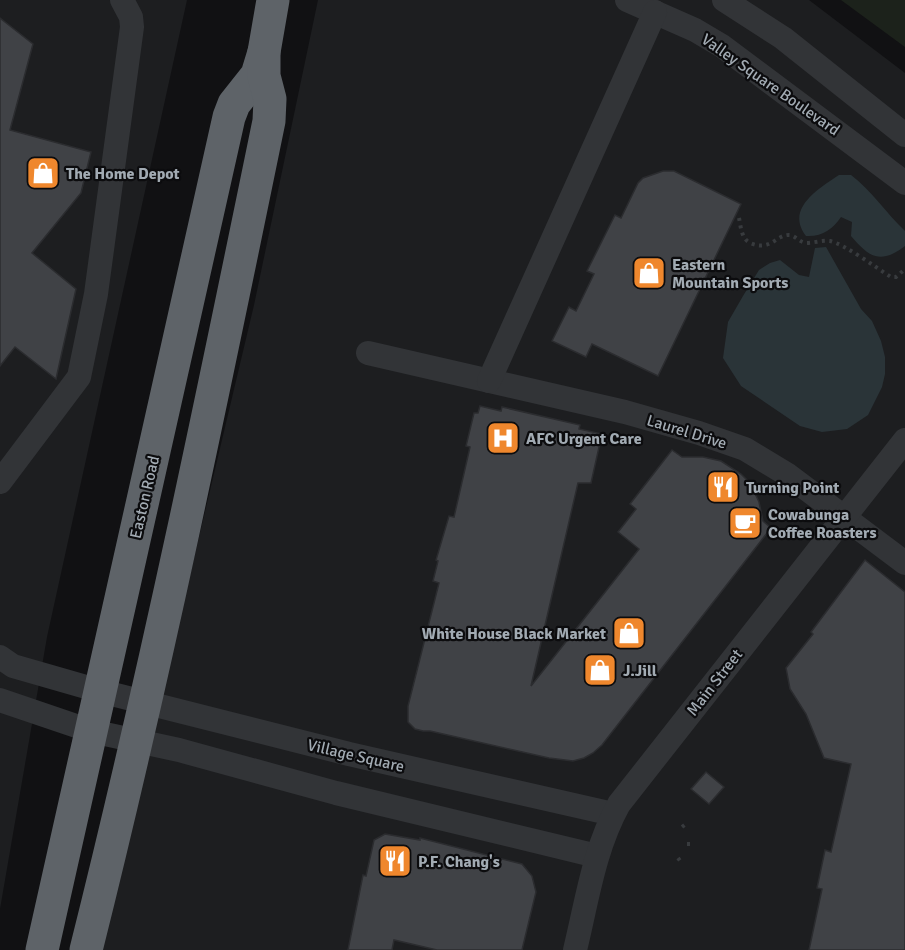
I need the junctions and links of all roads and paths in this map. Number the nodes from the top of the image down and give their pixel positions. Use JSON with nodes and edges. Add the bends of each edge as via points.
{"nodes":[{"id":1,"x":122,"y":0,"type":"edge"},
{"id":2,"x":273,"y":0,"type":"edge"},
{"id":3,"x":627,"y":0,"type":"edge"},
{"id":4,"x":724,"y":0,"type":"edge"},
{"id":5,"x":655,"y":12,"type":"junction"},
{"id":6,"x":264,"y":52,"type":"junction"},
{"id":7,"x":905,"y":135,"type":"edge"},
{"id":8,"x":905,"y":183,"type":"edge"},
{"id":9,"x":739,"y":218,"type":"dead end"},
{"id":10,"x":905,"y":269,"type":"edge"},
{"id":11,"x":368,"y":353,"type":"dead end"},
{"id":12,"x":489,"y":381,"type":"junction"},
{"id":13,"x":905,"y":440,"type":"edge"},
{"id":14,"x":0,"y":482,"type":"edge"},
{"id":15,"x":845,"y":517,"type":"junction"},
{"id":16,"x":905,"y":563,"type":"edge"},
{"id":17,"x":0,"y":657,"type":"edge"},
{"id":18,"x":100,"y":691,"type":"junction"},
{"id":19,"x":0,"y":700,"type":"edge"},
{"id":20,"x":145,"y":703,"type":"junction"},
{"id":21,"x":91,"y":731,"type":"junction"},
{"id":22,"x":136,"y":741,"type":"junction"},
{"id":23,"x":613,"y":814,"type":"junction"},
{"id":24,"x":597,"y":856,"type":"junction"},
{"id":25,"x":678,"y":858,"type":"dead end"},
{"id":26,"x":681,"y":862,"type":"dead end"},
{"id":27,"x":42,"y":950,"type":"edge"},
{"id":28,"x":87,"y":950,"type":"edge"},
{"id":29,"x":575,"y":950,"type":"edge"}],
"edges":[{"from":1,"to":14,"type":"street","via":[[132,27],[96,294],[79,377]]},
{"from":2,"to":6,"type":"highway","name":"Easton Road"},
{"from":3,"to":5,"type":"street","name":"Valley Square Boulevard"},
{"from":4,"to":7,"type":"street","via":[[783,38]]},
{"from":5,"to":8,"type":"street","name":"Valley Square Boulevard","via":[[731,52]]},
{"from":5,"to":12,"type":"street"},
{"from":6,"to":18,"type":"highway","name":"Easton Road","via":[[257,75],[234,104],[229,117]]},
{"from":6,"to":20,"type":"highway","name":"Easton Road","via":[[269,121]]},
{"from":9,"to":10,"type":"path","via":[[742,234],[751,243],[768,245],[784,235],[803,242],[828,241],[840,244],[891,277]]},
{"from":11,"to":12,"type":"street","name":"Laurel Drive"},
{"from":12,"to":15,"type":"street","name":"Laurel Drive","via":[[625,412],[745,449]]},
{"from":13,"to":15,"type":"street","name":"Main Street"},
{"from":15,"to":16,"type":"street","name":"Laurel Drive"},
{"from":15,"to":23,"type":"street","name":"Main Street"},
{"from":17,"to":18,"type":"street","name":"Village Square","via":[[13,666]]},
{"from":18,"to":20,"type":"street","name":"Village Square"},
{"from":18,"to":21,"type":"highway","name":"Easton Road"},
{"from":19,"to":21,"type":"street"},
{"from":20,"to":22,"type":"highway","name":"Easton Road"},
{"from":20,"to":23,"type":"street","name":"Village Square"},
{"from":21,"to":22,"type":"street"},
{"from":21,"to":27,"type":"highway","name":"Easton Road"},
{"from":22,"to":24,"type":"street"},
{"from":22,"to":28,"type":"highway","name":"Easton Road"},
{"from":23,"to":24,"type":"street","name":"Main Street"},
{"from":24,"to":29,"type":"street","name":"Main Street"},
{"from":25,"to":26,"type":"path"}]}
